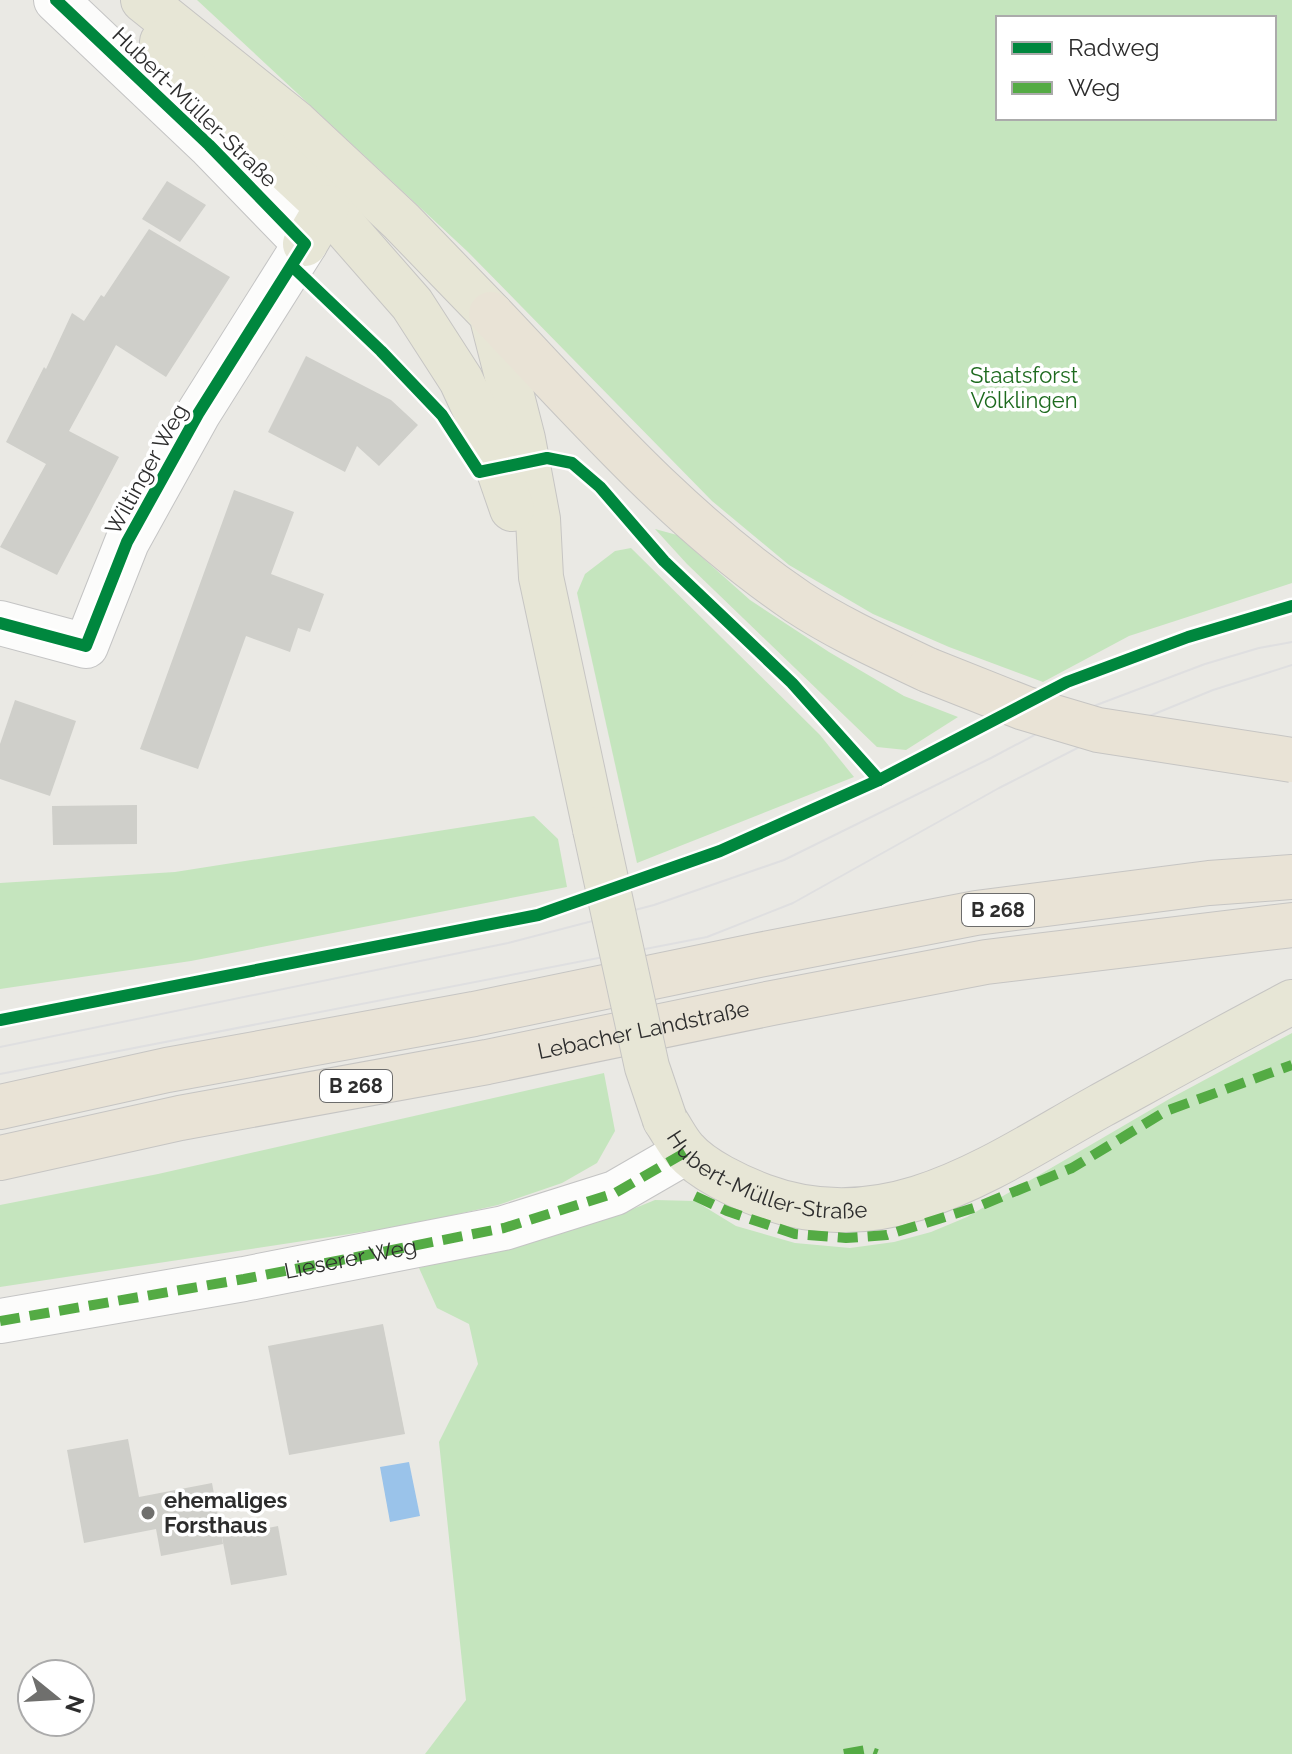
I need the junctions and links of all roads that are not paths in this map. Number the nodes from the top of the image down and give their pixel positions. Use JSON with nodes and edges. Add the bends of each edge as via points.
{"nodes":[{"id":1,"x":56,"y":0,"type":"edge"},
{"id":2,"x":124,"y":0,"type":"edge"},
{"id":3,"x":143,"y":0,"type":"edge"},
{"id":4,"x":327,"y":207,"type":"junction"},
{"id":5,"x":305,"y":244,"type":"junction"},
{"id":6,"x":491,"y":314,"type":"junction"},
{"id":7,"x":541,"y":577,"type":"junction"},
{"id":8,"x":0,"y":623,"type":"edge"},
{"id":9,"x":1292,"y":760,"type":"edge"},
{"id":10,"x":1292,"y":877,"type":"edge"},
{"id":11,"x":1292,"y":925,"type":"edge"},
{"id":12,"x":1292,"y":1002,"type":"edge"},
{"id":13,"x":0,"y":1107,"type":"edge"},
{"id":14,"x":676,"y":1136,"type":"junction"},
{"id":15,"x":0,"y":1158,"type":"edge"},
{"id":16,"x":0,"y":1321,"type":"edge"}],
"edges":[{"from":1,"to":5,"type":"street","name":"Hubert-Müller-Straße"},
{"from":2,"to":4,"type":"main road","name":"Hubert-Müller-Straße","via":[[213,100]]},
{"from":3,"to":6,"type":"main road","name":"Hubert-Müller-Straße","via":[[296,123]]},
{"from":4,"to":5,"type":"main road"},
{"from":4,"to":7,"type":"main road","name":"Hubert-Müller-Straße","via":[[412,304],[461,380]]},
{"from":5,"to":8,"type":"street","name":"Wiltinger Weg","via":[[198,414],[127,542],[86,646]]},
{"from":6,"to":7,"type":"main road","name":"Hubert-Müller-Straße","via":[[523,439],[538,519]]},
{"from":6,"to":9,"type":"highway","bridge":true,"via":[[670,501],[760,575],[859,638],[1024,708],[1098,730]]},
{"from":7,"to":14,"type":"main road","name":"Hubert-Müller-Straße","bridge":true,"via":[[647,1067]]},
{"from":10,"to":13,"type":"highway","number":"B 268","via":[[976,913]]},
{"from":11,"to":15,"type":"highway","name":"Lebacher Landstraße","number":"B 268","via":[[986,962],[180,1118]]},
{"from":12,"to":14,"type":"main road","name":"Hubert-Müller-Straße","via":[[986,1170],[906,1203],[847,1212],[798,1207],[726,1179]]},
{"from":14,"to":16,"type":"street","name":"Lieserer Weg","via":[[615,1193],[504,1228]]}]}
